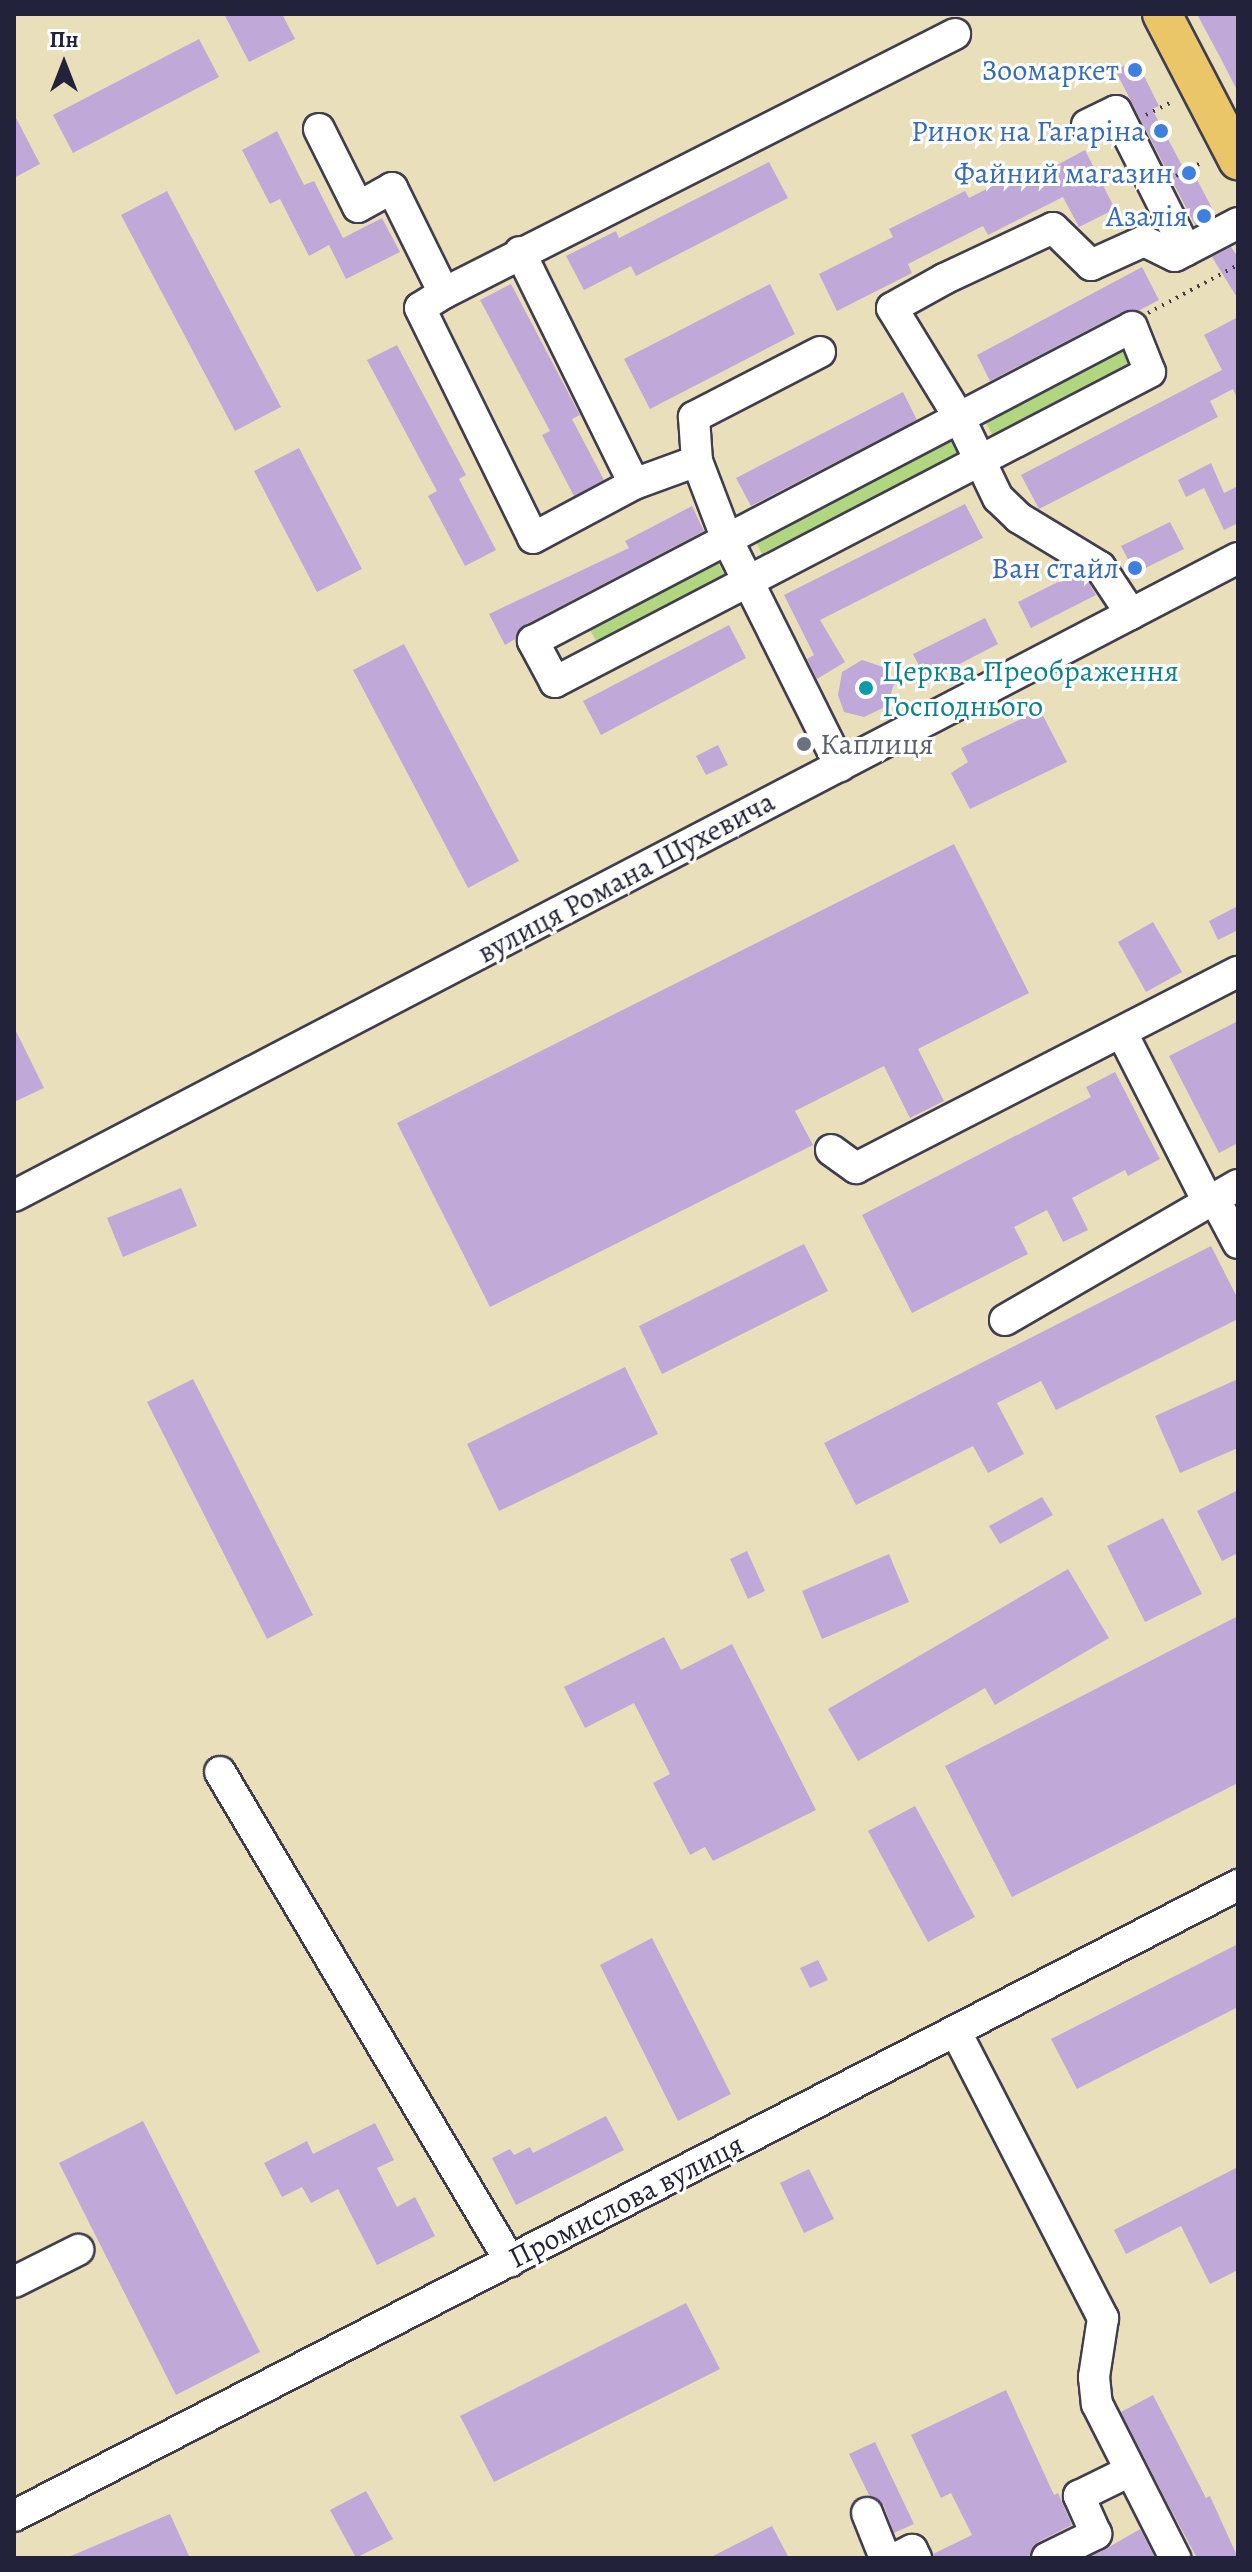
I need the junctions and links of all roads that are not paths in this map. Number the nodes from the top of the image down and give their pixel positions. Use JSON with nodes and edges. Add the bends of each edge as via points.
{"nodes":[{"id":1,"x":1162,"y":14,"type":"edge"},
{"id":2,"x":955,"y":34,"type":"dead end"},
{"id":3,"x":1087,"y":125,"type":"dead end"},
{"id":4,"x":319,"y":129,"type":"dead end"},
{"id":5,"x":1238,"y":160,"type":"edge"},
{"id":6,"x":1238,"y":223,"type":"edge"},
{"id":7,"x":1186,"y":250,"type":"junction"},
{"id":8,"x":520,"y":252,"type":"junction"},
{"id":9,"x":444,"y":293,"type":"junction"},
{"id":10,"x":820,"y":352,"type":"dead end"},
{"id":11,"x":960,"y":419,"type":"junction"},
{"id":12,"x":982,"y":460,"type":"junction"},
{"id":13,"x":697,"y":461,"type":"junction"},
{"id":14,"x":634,"y":484,"type":"junction"},
{"id":15,"x":726,"y":537,"type":"junction"},
{"id":16,"x":1238,"y":558,"type":"edge"},
{"id":17,"x":750,"y":582,"type":"junction"},
{"id":18,"x":1131,"y":614,"type":"junction"},
{"id":19,"x":840,"y":766,"type":"junction"},
{"id":20,"x":1238,"y":972,"type":"edge"},
{"id":21,"x":1122,"y":1033,"type":"junction"},
{"id":22,"x":831,"y":1150,"type":"dead end"},
{"id":23,"x":1220,"y":1195,"type":"edge"},
{"id":24,"x":14,"y":1196,"type":"edge"},
{"id":25,"x":1238,"y":1243,"type":"edge"},
{"id":26,"x":1005,"y":1320,"type":"dead end"},
{"id":27,"x":220,"y":1772,"type":"dead end"},
{"id":28,"x":1238,"y":1885,"type":"edge"},
{"id":29,"x":956,"y":2032,"type":"junction"},
{"id":30,"x":78,"y":2250,"type":"dead end"},
{"id":31,"x":510,"y":2261,"type":"junction"},
{"id":32,"x":14,"y":2282,"type":"edge"},
{"id":33,"x":1128,"y":2472,"type":"junction"},
{"id":34,"x":867,"y":2513,"type":"dead end"},
{"id":35,"x":14,"y":2516,"type":"edge"},
{"id":36,"x":885,"y":2558,"type":"edge"},
{"id":37,"x":896,"y":2558,"type":"edge"},
{"id":38,"x":916,"y":2558,"type":"edge"},
{"id":39,"x":1047,"y":2558,"type":"edge"},
{"id":40,"x":1175,"y":2558,"type":"edge"}],
"edges":[{"from":1,"to":5,"type":"main road"},
{"from":2,"to":8,"type":"street"},
{"from":3,"to":7,"type":"street","via":[[1116,111]]},
{"from":4,"to":9,"type":"street","via":[[358,207],[392,188]]},
{"from":6,"to":7,"type":"street"},
{"from":7,"to":11,"type":"street","via":[[1175,256],[1144,241],[1091,265],[1053,228],[892,308]]},
{"from":8,"to":9,"type":"street"},
{"from":8,"to":14,"type":"street"},
{"from":9,"to":14,"type":"street","via":[[420,308],[533,538]]},
{"from":10,"to":13,"type":"street","via":[[694,417]]},
{"from":11,"to":12,"type":"street"},
{"from":11,"to":12,"type":"street","via":[[1132,327],[1150,372]]},
{"from":11,"to":15,"type":"street"},
{"from":12,"to":17,"type":"street"},
{"from":12,"to":18,"type":"street","via":[[998,498],[1019,518],[1100,567]]},
{"from":13,"to":14,"type":"street"},
{"from":13,"to":15,"type":"street"},
{"from":15,"to":17,"type":"street"},
{"from":15,"to":17,"type":"street","via":[[533,641],[555,682]]},
{"from":16,"to":18,"type":"street","name":"вулиця Романа Шухевича"},
{"from":17,"to":19,"type":"street"},
{"from":18,"to":19,"type":"street","name":"вулиця Романа Шухевича"},
{"from":19,"to":24,"type":"street","name":"вулиця Романа Шухевича"},
{"from":20,"to":21,"type":"street"},
{"from":21,"to":22,"type":"street","via":[[856,1168]]},
{"from":21,"to":23,"type":"street"},
{"from":23,"to":25,"type":"street"},
{"from":23,"to":26,"type":"street"},
{"from":27,"to":31,"type":"street"},
{"from":28,"to":29,"type":"street","name":"Промислова вулиця"},
{"from":29,"to":31,"type":"street","name":"Промислова вулиця"},
{"from":29,"to":33,"type":"street","via":[[1103,2318],[1094,2377],[1097,2404]]},
{"from":30,"to":32,"type":"street"},
{"from":31,"to":35,"type":"street","name":"Промислова вулиця"},
{"from":33,"to":39,"type":"street","via":[[1079,2496],[1096,2534]]},
{"from":33,"to":40,"type":"street"},
{"from":34,"to":36,"type":"street"},
{"from":37,"to":38,"type":"street","via":[[912,2550]]}]}
